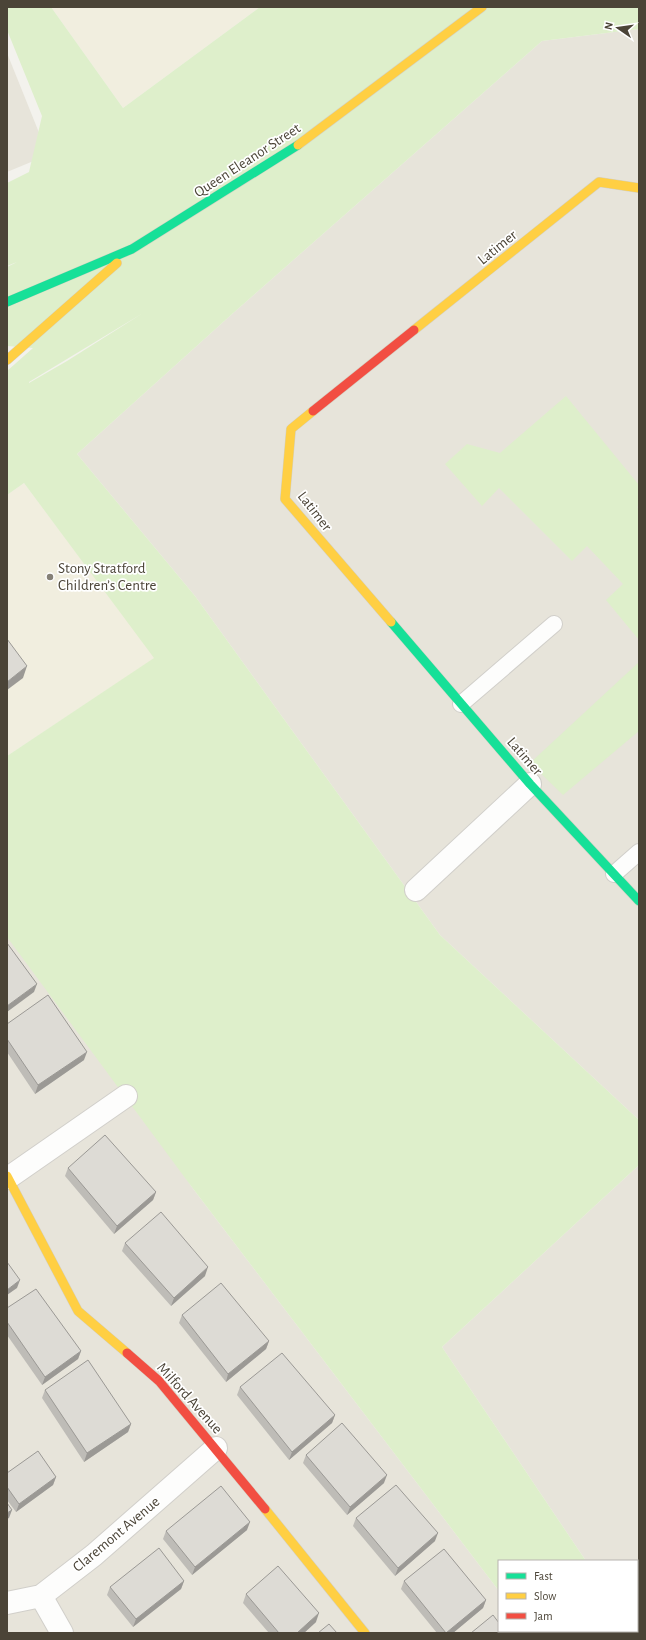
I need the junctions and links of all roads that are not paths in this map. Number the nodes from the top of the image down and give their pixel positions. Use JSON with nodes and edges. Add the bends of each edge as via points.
{"nodes":[{"id":1,"x":482,"y":7,"type":"edge"},
{"id":2,"x":639,"y":188,"type":"edge"},
{"id":3,"x":132,"y":249,"type":"junction"},
{"id":4,"x":7,"y":302,"type":"edge"},
{"id":5,"x":7,"y":360,"type":"edge"},
{"id":6,"x":554,"y":624,"type":"dead end"},
{"id":7,"x":461,"y":704,"type":"junction"},
{"id":8,"x":530,"y":784,"type":"junction"},
{"id":9,"x":639,"y":852,"type":"edge"},
{"id":10,"x":614,"y":874,"type":"junction"},
{"id":11,"x":416,"y":890,"type":"dead end"},
{"id":12,"x":639,"y":901,"type":"edge"},
{"id":13,"x":126,"y":1096,"type":"dead end"},
{"id":14,"x":7,"y":1177,"type":"edge"},
{"id":15,"x":216,"y":1448,"type":"junction"},
{"id":16,"x":41,"y":1596,"type":"junction"},
{"id":17,"x":7,"y":1603,"type":"edge"},
{"id":18,"x":62,"y":1633,"type":"edge"},
{"id":19,"x":365,"y":1633,"type":"edge"}],
"edges":[{"from":1,"to":3,"type":"street","name":"Queen Eleanor Street","via":[[297,146]]},
{"from":2,"to":7,"type":"street","name":"Latimer","via":[[599,182],[291,429],[285,499]]},
{"from":3,"to":4,"type":"street","name":"Queen Eleanor Street"},
{"from":3,"to":5,"type":"street"},
{"from":6,"to":7,"type":"lane"},
{"from":7,"to":8,"type":"street","name":"Latimer"},
{"from":8,"to":10,"type":"street","name":"Latimer"},
{"from":8,"to":11,"type":"street"},
{"from":9,"to":10,"type":"lane"},
{"from":10,"to":12,"type":"street","name":"Latimer"},
{"from":13,"to":14,"type":"street"},
{"from":14,"to":15,"type":"street","name":"Milford Avenue","via":[[78,1311],[159,1381]]},
{"from":15,"to":16,"type":"street","name":"Claremont Avenue","via":[[94,1555]]},
{"from":15,"to":19,"type":"street","name":"Milford Avenue"},
{"from":16,"to":17,"type":"street","name":"Claremont Avenue"},
{"from":16,"to":18,"type":"street"}]}
